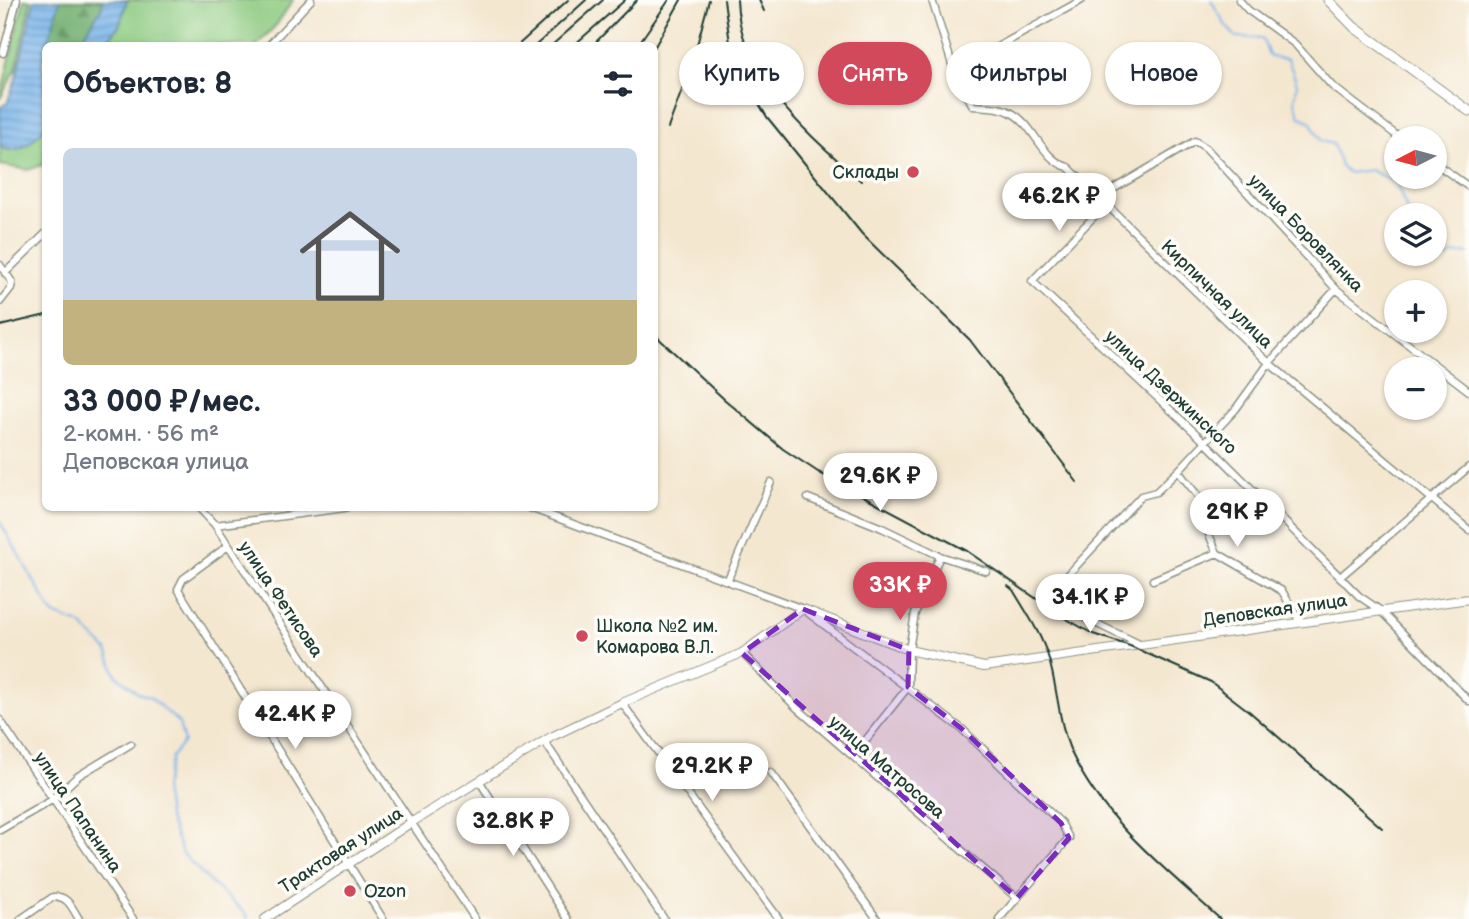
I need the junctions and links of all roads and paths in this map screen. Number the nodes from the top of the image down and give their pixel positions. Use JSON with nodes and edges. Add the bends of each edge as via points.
{"nodes":[{"id":1,"x":17,"y":0,"type":"edge"},
{"id":2,"x":310,"y":0,"type":"edge"},
{"id":3,"x":932,"y":0,"type":"edge"},
{"id":4,"x":1082,"y":0,"type":"edge"},
{"id":5,"x":1239,"y":0,"type":"edge"},
{"id":6,"x":1328,"y":0,"type":"edge"},
{"id":7,"x":272,"y":42,"type":"edge"},
{"id":8,"x":1006,"y":42,"type":"edge"},
{"id":9,"x":946,"y":45,"type":"edge"},
{"id":10,"x":3,"y":52,"type":"dead end"},
{"id":11,"x":972,"y":105,"type":"edge"},
{"id":12,"x":1469,"y":111,"type":"edge"},
{"id":13,"x":1384,"y":126,"type":"edge"},
{"id":14,"x":1447,"y":171,"type":"edge"},
{"id":15,"x":1469,"y":187,"type":"edge"},
{"id":16,"x":1098,"y":198,"type":"junction"},
{"id":17,"x":1105,"y":205,"type":"junction"},
{"id":18,"x":42,"y":237,"type":"edge"},
{"id":19,"x":0,"y":265,"type":"edge"},
{"id":20,"x":5,"y":273,"type":"junction"},
{"id":21,"x":1336,"y":289,"type":"junction"},
{"id":22,"x":0,"y":302,"type":"edge"},
{"id":23,"x":1269,"y":363,"type":"junction"},
{"id":24,"x":1469,"y":391,"type":"edge"},
{"id":25,"x":1205,"y":442,"type":"junction"},
{"id":26,"x":1469,"y":467,"type":"edge"},
{"id":27,"x":1178,"y":471,"type":"junction"},
{"id":28,"x":771,"y":482,"type":"dead end"},
{"id":29,"x":808,"y":498,"type":"dead end"},
{"id":30,"x":1432,"y":498,"type":"junction"},
{"id":31,"x":202,"y":511,"type":"edge"},
{"id":32,"x":322,"y":511,"type":"edge"},
{"id":33,"x":538,"y":511,"type":"edge"},
{"id":34,"x":215,"y":525,"type":"junction"},
{"id":35,"x":1469,"y":530,"type":"edge"},
{"id":36,"x":229,"y":546,"type":"junction"},
{"id":37,"x":1217,"y":553,"type":"junction"},
{"id":38,"x":940,"y":556,"type":"junction"},
{"id":39,"x":986,"y":571,"type":"dead end"},
{"id":40,"x":1340,"y":577,"type":"junction"},
{"id":41,"x":729,"y":579,"type":"junction"},
{"id":42,"x":1153,"y":580,"type":"dead end"},
{"id":43,"x":1469,"y":599,"type":"edge"},
{"id":44,"x":803,"y":609,"type":"junction"},
{"id":45,"x":1381,"y":611,"type":"junction"},
{"id":46,"x":1300,"y":622,"type":"junction"},
{"id":47,"x":1141,"y":645,"type":"junction"},
{"id":48,"x":909,"y":650,"type":"junction"},
{"id":49,"x":742,"y":653,"type":"junction"},
{"id":50,"x":908,"y":687,"type":"junction"},
{"id":51,"x":1469,"y":701,"type":"edge"},
{"id":52,"x":622,"y":703,"type":"junction"},
{"id":53,"x":0,"y":720,"type":"edge"},
{"id":54,"x":544,"y":741,"type":"junction"},
{"id":55,"x":131,"y":744,"type":"dead end"},
{"id":56,"x":853,"y":757,"type":"junction"},
{"id":57,"x":771,"y":772,"type":"dead end"},
{"id":58,"x":480,"y":782,"type":"junction"},
{"id":59,"x":52,"y":800,"type":"junction"},
{"id":60,"x":412,"y":822,"type":"junction"},
{"id":61,"x":0,"y":830,"type":"edge"},
{"id":62,"x":349,"y":863,"type":"junction"},
{"id":63,"x":1017,"y":898,"type":"junction"},
{"id":64,"x":21,"y":919,"type":"edge"},
{"id":65,"x":79,"y":919,"type":"edge"},
{"id":66,"x":134,"y":919,"type":"edge"},
{"id":67,"x":265,"y":919,"type":"edge"},
{"id":68,"x":383,"y":919,"type":"edge"},
{"id":69,"x":475,"y":919,"type":"edge"},
{"id":70,"x":568,"y":919,"type":"edge"},
{"id":71,"x":664,"y":919,"type":"edge"},
{"id":72,"x":779,"y":919,"type":"edge"},
{"id":73,"x":877,"y":919,"type":"edge"},
{"id":74,"x":999,"y":919,"type":"edge"}],
"edges":[{"from":1,"to":10,"type":"street"},
{"from":2,"to":7,"type":"street"},
{"from":3,"to":9,"type":"street","name":"Кирпичная улица"},
{"from":4,"to":8,"type":"street"},
{"from":5,"to":13,"type":"street","via":[[1295,44],[1332,86]]},
{"from":6,"to":12,"type":"main road","via":[[1354,27]]},
{"from":11,"to":16,"type":"street","name":"Кирпичная улица","via":[[1000,108],[1021,119],[1046,151]]},
{"from":14,"to":15,"type":"street"},
{"from":16,"to":17,"type":"street","name":"Кирпичная улица"},
{"from":16,"to":21,"type":"street","name":"улица Боровлянка","via":[[1195,141]]},
{"from":17,"to":23,"type":"street","name":"Кирпичная улица"},
{"from":17,"to":25,"type":"street","name":"улица Дзержинского","via":[[1032,281]]},
{"from":18,"to":20,"type":"street"},
{"from":19,"to":20,"type":"street"},
{"from":20,"to":22,"type":"street","via":[[11,288]]},
{"from":21,"to":23,"type":"street"},
{"from":21,"to":24,"type":"street","name":"улица Боровлянка"},
{"from":23,"to":25,"type":"street"},
{"from":23,"to":30,"type":"street","name":"Кирпичная улица"},
{"from":25,"to":27,"type":"street"},
{"from":25,"to":40,"type":"street","name":"улица Дзержинского"},
{"from":26,"to":30,"type":"street"},
{"from":27,"to":37,"type":"street","via":[[1202,501]]},
{"from":27,"to":47,"type":"street","via":[[1156,492],[1141,496],[1066,577],[1062,587],[1071,609]]},
{"from":28,"to":41,"type":"street"},
{"from":29,"to":38,"type":"street"},
{"from":30,"to":35,"type":"street","name":"Кирпичная улица"},
{"from":30,"to":40,"type":"street"},
{"from":31,"to":34,"type":"street","name":"улица Фетисова"},
{"from":32,"to":34,"type":"street"},
{"from":33,"to":41,"type":"street","name":"Деповская улица"},
{"from":34,"to":36,"type":"street","name":"улица Фетисова"},
{"from":36,"to":60,"type":"street","name":"улица Фетисова"},
{"from":36,"to":62,"type":"street","via":[[183,579],[178,589]]},
{"from":37,"to":42,"type":"street"},
{"from":37,"to":46,"type":"street","via":[[1282,591]]},
{"from":38,"to":39,"type":"street"},
{"from":38,"to":48,"type":"street","via":[[915,613]]},
{"from":40,"to":45,"type":"street","name":"улица Дзержинского"},
{"from":41,"to":44,"type":"street","name":"Деповская улица"},
{"from":43,"to":45,"type":"street","name":"Деповская улица"},
{"from":44,"to":48,"type":"street","name":"Деповская улица"},
{"from":44,"to":49,"type":"street","name":"Трактовая улица"},
{"from":44,"to":50,"type":"street","name":"Деповская улица"},
{"from":45,"to":46,"type":"street","name":"Деповская улица"},
{"from":45,"to":51,"type":"street","name":"улица Дзержинского"},
{"from":46,"to":47,"type":"street","name":"Деповская улица"},
{"from":47,"to":48,"type":"street","name":"Деповская улица","via":[[984,667]]},
{"from":48,"to":50,"type":"street"},
{"from":49,"to":52,"type":"street","name":"Трактовая улица"},
{"from":49,"to":56,"type":"street","name":"улица Матросова"},
{"from":50,"to":56,"type":"street"},
{"from":50,"to":63,"type":"street","name":"Деповская улица","via":[[962,729],[1061,823],[1069,838]]},
{"from":52,"to":54,"type":"street","name":"Трактовая улица"},
{"from":52,"to":72,"type":"street"},
{"from":53,"to":59,"type":"street","name":"улица Папанина"},
{"from":54,"to":58,"type":"street","name":"Трактовая улица"},
{"from":54,"to":71,"type":"street"},
{"from":55,"to":59,"type":"street","via":[[78,776]]},
{"from":56,"to":63,"type":"street","name":"улица Матросова"},
{"from":57,"to":73,"type":"street"},
{"from":58,"to":60,"type":"street","name":"Трактовая улица"},
{"from":58,"to":70,"type":"street"},
{"from":59,"to":61,"type":"street"},
{"from":59,"to":66,"type":"street","name":"улица Папанина"},
{"from":60,"to":62,"type":"street","name":"Трактовая улица"},
{"from":60,"to":69,"type":"street","name":"улица Фетисова"},
{"from":62,"to":67,"type":"street","name":"Трактовая улица"},
{"from":62,"to":68,"type":"street"},
{"from":63,"to":74,"type":"street"},
{"from":64,"to":65,"type":"street","via":[[59,896]]}]}
